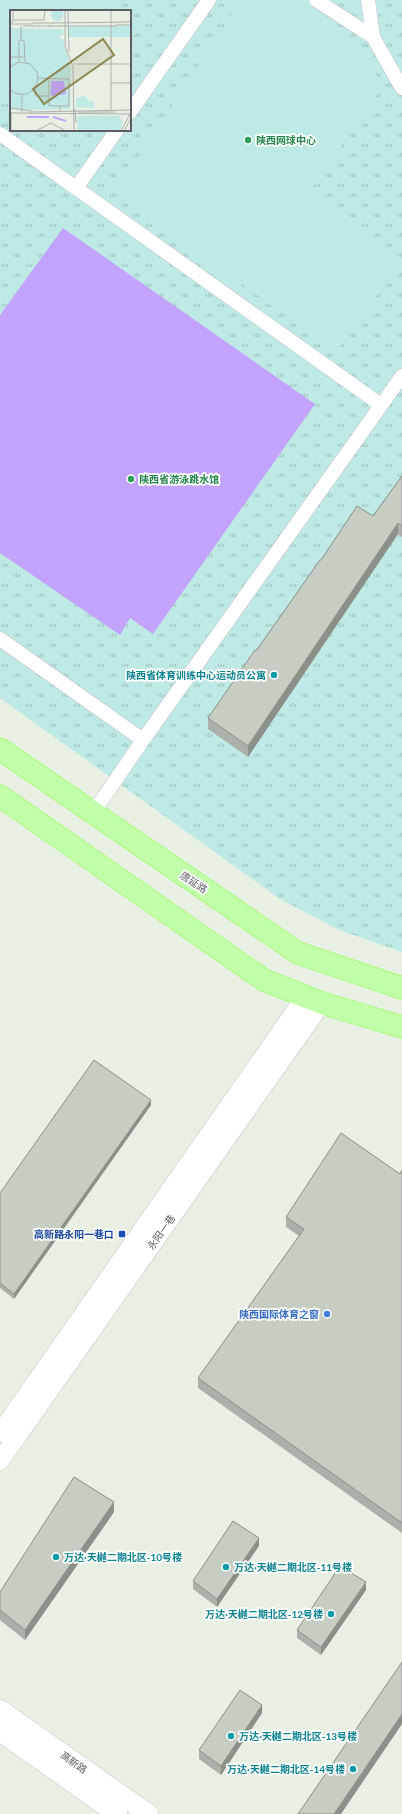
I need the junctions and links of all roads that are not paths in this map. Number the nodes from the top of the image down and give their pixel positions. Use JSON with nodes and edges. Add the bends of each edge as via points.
{"nodes":[{"id":1,"x":209,"y":0,"type":"edge"},
{"id":2,"x":316,"y":0,"type":"edge"},
{"id":3,"x":368,"y":0,"type":"edge"},
{"id":4,"x":373,"y":37,"type":"junction"},
{"id":5,"x":402,"y":88,"type":"edge"},
{"id":6,"x":131,"y":111,"type":"edge"},
{"id":7,"x":116,"y":131,"type":"edge"},
{"id":8,"x":0,"y":134,"type":"edge"},
{"id":9,"x":76,"y":188,"type":"junction"},
{"id":10,"x":402,"y":376,"type":"edge"},
{"id":11,"x":381,"y":405,"type":"junction"},
{"id":12,"x":0,"y":639,"type":"edge"},
{"id":13,"x":143,"y":740,"type":"junction"},
{"id":14,"x":0,"y":749,"type":"edge"},
{"id":15,"x":0,"y":796,"type":"edge"},
{"id":16,"x":93,"y":813,"type":"junction"},
{"id":17,"x":402,"y":988,"type":"edge"},
{"id":18,"x":314,"y":1000,"type":"junction"},
{"id":19,"x":402,"y":1027,"type":"edge"},
{"id":20,"x":0,"y":1433,"type":"edge"},
{"id":21,"x":0,"y":1461,"type":"edge"},
{"id":22,"x":0,"y":1710,"type":"edge"},
{"id":23,"x":0,"y":1731,"type":"edge"},
{"id":24,"x":117,"y":1814,"type":"edge"},
{"id":25,"x":148,"y":1814,"type":"edge"}],
"edges":[{"from":1,"to":6,"type":"street"},
{"from":2,"to":4,"type":"street"},
{"from":3,"to":4,"type":"street"},
{"from":4,"to":5,"type":"street"},
{"from":7,"to":9,"type":"street"},
{"from":8,"to":9,"type":"street"},
{"from":9,"to":11,"type":"street"},
{"from":10,"to":11,"type":"street"},
{"from":11,"to":13,"type":"street"},
{"from":12,"to":13,"type":"street"},
{"from":13,"to":16,"type":"street"},
{"from":14,"to":16,"type":"main road","name":"唐延路"},
{"from":15,"to":18,"type":"main road","via":[[264,980]]},
{"from":16,"to":17,"type":"main road","name":"唐延路","via":[[298,953]]},
{"from":18,"to":19,"type":"main road"},
{"from":18,"to":20,"type":"street","name":"永阳一巷"},
{"from":18,"to":21,"type":"street","name":"永阳一巷"},
{"from":22,"to":25,"type":"main road","name":"高新路"},
{"from":23,"to":24,"type":"main road","name":"高新路"}]}
